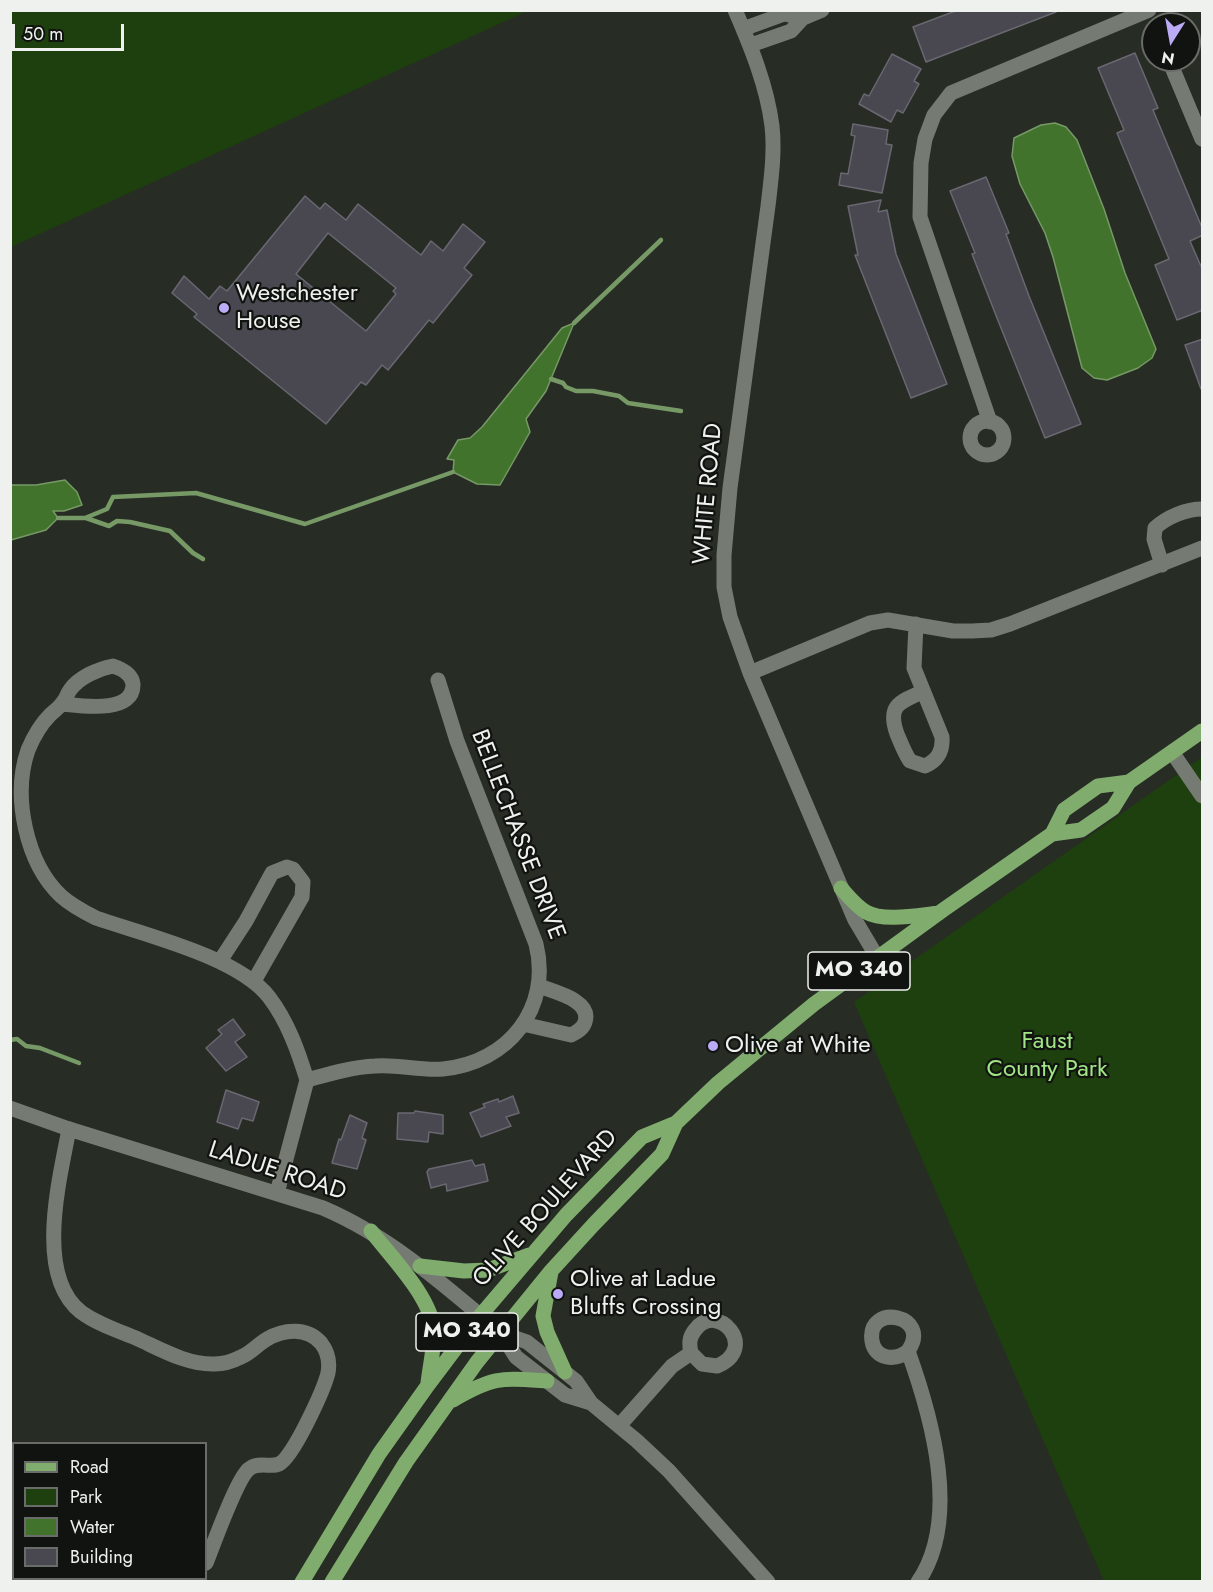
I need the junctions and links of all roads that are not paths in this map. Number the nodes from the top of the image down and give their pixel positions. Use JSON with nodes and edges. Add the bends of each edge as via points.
{"nodes":[{"id":1,"x":735,"y":10,"type":"edge"},
{"id":2,"x":822,"y":10,"type":"edge"},
{"id":3,"x":803,"y":18,"type":"junction"},
{"id":4,"x":1141,"y":18,"type":"edge"},
{"id":5,"x":743,"y":29,"type":"junction"},
{"id":6,"x":751,"y":45,"type":"junction"},
{"id":7,"x":1174,"y":72,"type":"edge"},
{"id":8,"x":1203,"y":139,"type":"edge"},
{"id":9,"x":990,"y":422,"type":"dead end"},
{"id":10,"x":1203,"y":509,"type":"edge"},
{"id":11,"x":1203,"y":548,"type":"edge"},
{"id":12,"x":1161,"y":565,"type":"junction"},
{"id":13,"x":916,"y":624,"type":"junction"},
{"id":14,"x":750,"y":673,"type":"junction"},
{"id":15,"x":438,"y":680,"type":"dead end"},
{"id":16,"x":922,"y":692,"type":"junction"},
{"id":17,"x":63,"y":704,"type":"dead end"},
{"id":18,"x":1203,"y":731,"type":"edge"},
{"id":19,"x":1172,"y":752,"type":"junction"},
{"id":20,"x":1129,"y":782,"type":"junction"},
{"id":21,"x":1203,"y":796,"type":"edge"},
{"id":22,"x":1053,"y":834,"type":"junction"},
{"id":23,"x":841,"y":888,"type":"junction"},
{"id":24,"x":939,"y":914,"type":"junction"},
{"id":25,"x":877,"y":957,"type":"junction"},
{"id":26,"x":220,"y":961,"type":"junction"},
{"id":27,"x":254,"y":981,"type":"junction"},
{"id":28,"x":539,"y":986,"type":"junction"},
{"id":29,"x":523,"y":1024,"type":"junction"},
{"id":30,"x":307,"y":1080,"type":"junction"},
{"id":31,"x":10,"y":1108,"type":"edge"},
{"id":32,"x":676,"y":1123,"type":"junction"},
{"id":33,"x":69,"y":1129,"type":"junction"},
{"id":34,"x":277,"y":1193,"type":"junction"},
{"id":35,"x":371,"y":1231,"type":"junction"},
{"id":36,"x":532,"y":1254,"type":"junction"},
{"id":37,"x":420,"y":1266,"type":"junction"},
{"id":38,"x":551,"y":1271,"type":"junction"},
{"id":39,"x":480,"y":1316,"type":"junction"},
{"id":40,"x":501,"y":1333,"type":"junction"},
{"id":41,"x":908,"y":1351,"type":"dead end"},
{"id":42,"x":691,"y":1353,"type":"dead end"},
{"id":43,"x":565,"y":1372,"type":"junction"},
{"id":44,"x":547,"y":1382,"type":"junction"},
{"id":45,"x":428,"y":1385,"type":"junction"},
{"id":46,"x":448,"y":1403,"type":"junction"},
{"id":47,"x":591,"y":1403,"type":"junction"},
{"id":48,"x":619,"y":1426,"type":"junction"},
{"id":49,"x":207,"y":1561,"type":"edge"},
{"id":50,"x":302,"y":1581,"type":"edge"},
{"id":51,"x":332,"y":1581,"type":"edge"},
{"id":52,"x":768,"y":1581,"type":"edge"},
{"id":53,"x":918,"y":1581,"type":"edge"}],
"edges":[{"from":1,"to":5,"type":"street","name":"WHITE ROAD"},
{"from":2,"to":3,"type":"street"},
{"from":3,"to":5,"type":"street","via":[[784,14]]},
{"from":3,"to":6,"type":"street","via":[[791,31]]},
{"from":4,"to":9,"type":"street","via":[[1103,29],[951,93],[934,115],[925,139],[920,217]]},
{"from":5,"to":6,"type":"street","name":"WHITE ROAD"},
{"from":6,"to":14,"type":"street","name":"WHITE ROAD","via":[[772,126],[772,160],[724,555],[724,587],[730,617]]},
{"from":7,"to":8,"type":"street"},
{"from":10,"to":12,"type":"street","via":[[1178,514],[1155,528]]},
{"from":11,"to":12,"type":"street"},
{"from":12,"to":13,"type":"street","via":[[991,630],[953,631]]},
{"from":13,"to":14,"type":"street","via":[[888,620],[870,623]]},
{"from":13,"to":16,"type":"street","via":[[914,669]]},
{"from":14,"to":23,"type":"street","name":"WHITE ROAD"},
{"from":15,"to":28,"type":"street","name":"BELLECHASSE DRIVE","via":[[457,741],[536,944]]},
{"from":16,"to":16,"type":"street","via":[[943,746],[936,759],[925,766],[909,760],[892,722],[897,706]]},
{"from":17,"to":26,"type":"street","via":[[37,733],[23,771],[22,814],[28,839],[48,882],[69,903],[96,918]]},
{"from":18,"to":19,"type":"main road","name":"OLIVE BOULEVARD","number":"MO 340"},
{"from":19,"to":20,"type":"main road","name":"OLIVE BOULEVARD","number":"MO 340"},
{"from":19,"to":21,"type":"street"},
{"from":20,"to":22,"type":"main road","name":"OLIVE BOULEVARD","number":"MO 340","via":[[1113,808],[1081,830]]},
{"from":20,"to":22,"type":"main road","name":"OLIVE BOULEVARD","number":"MO 340","via":[[1098,786],[1064,810]]},
{"from":22,"to":24,"type":"main road","name":"OLIVE BOULEVARD","number":"MO 340"},
{"from":23,"to":24,"type":"main road","via":[[871,914]]},
{"from":23,"to":25,"type":"street","name":"WHITE ROAD"},
{"from":24,"to":25,"type":"main road","name":"OLIVE BOULEVARD","number":"MO 340"},
{"from":25,"to":32,"type":"main road","name":"OLIVE BOULEVARD","number":"MO 340","via":[[766,1043]]},
{"from":26,"to":27,"type":"street"},
{"from":26,"to":27,"type":"street","via":[[272,873],[287,867],[293,870],[303,882],[302,897]]},
{"from":27,"to":30,"type":"street","via":[[283,1017]]},
{"from":28,"to":29,"type":"street","name":"BELLECHASSE DRIVE"},
{"from":28,"to":29,"type":"street","via":[[578,1002],[585,1012],[585,1023],[571,1035]]},
{"from":29,"to":30,"type":"street","name":"BELLECHASSE DRIVE","via":[[501,1048],[481,1061],[460,1067],[440,1070],[374,1066]]},
{"from":30,"to":34,"type":"street"},
{"from":31,"to":33,"type":"street","name":"LADUE ROAD"},
{"from":32,"to":36,"type":"main road","name":"OLIVE BOULEVARD","number":"MO 340","via":[[642,1137]]},
{"from":32,"to":38,"type":"main road","name":"OLIVE BOULEVARD","number":"MO 340","via":[[662,1154]]},
{"from":33,"to":34,"type":"street","name":"LADUE ROAD"},
{"from":33,"to":49,"type":"street","via":[[53,1228],[54,1247],[61,1282],[80,1311],[198,1363],[228,1363],[267,1339],[293,1331],[316,1338],[329,1359],[327,1374],[299,1440],[286,1460],[249,1469]]},
{"from":34,"to":35,"type":"street","name":"LADUE ROAD","via":[[323,1208]]},
{"from":35,"to":37,"type":"street","name":"LADUE ROAD"},
{"from":35,"to":45,"type":"main road","via":[[420,1295],[430,1315],[434,1331]]},
{"from":36,"to":37,"type":"main road","via":[[488,1270]]},
{"from":36,"to":39,"type":"main road","name":"OLIVE BOULEVARD","number":"MO 340"},
{"from":37,"to":39,"type":"street","name":"LADUE ROAD"},
{"from":38,"to":40,"type":"main road","name":"OLIVE BOULEVARD","number":"MO 340"},
{"from":38,"to":43,"type":"main road","via":[[543,1316]]},
{"from":39,"to":40,"type":"street","name":"LADUE ROAD"},
{"from":39,"to":45,"type":"main road","name":"OLIVE BOULEVARD","number":"MO 340"},
{"from":40,"to":43,"type":"street","via":[[527,1342]]},
{"from":40,"to":44,"type":"street","via":[[516,1357]]},
{"from":40,"to":46,"type":"main road","name":"OLIVE BOULEVARD","number":"MO 340"},
{"from":41,"to":53,"type":"street","via":[[931,1434],[941,1491],[935,1548]]},
{"from":42,"to":48,"type":"street","via":[[672,1366]]},
{"from":43,"to":47,"type":"street"},
{"from":44,"to":46,"type":"main road","via":[[492,1380]]},
{"from":44,"to":47,"type":"street","via":[[565,1395]]},
{"from":45,"to":50,"type":"main road","name":"OLIVE BOULEVARD","number":"MO 340","via":[[350,1500]]},
{"from":46,"to":51,"type":"main road","name":"OLIVE BOULEVARD","number":"MO 340"},
{"from":47,"to":48,"type":"street"},
{"from":48,"to":52,"type":"street","via":[[669,1471]]}]}
